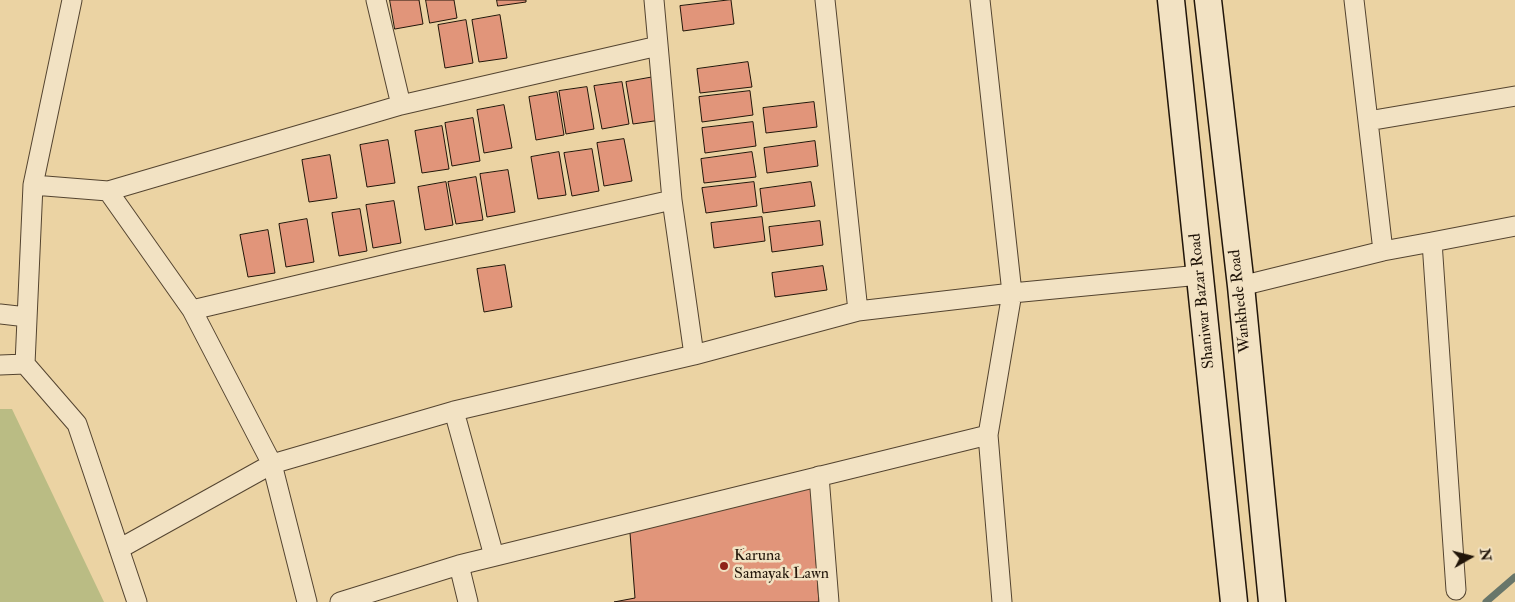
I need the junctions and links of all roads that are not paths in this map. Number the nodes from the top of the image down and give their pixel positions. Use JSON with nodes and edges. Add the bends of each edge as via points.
{"nodes":[{"id":1,"x":72,"y":0,"type":"edge"},
{"id":2,"x":376,"y":0,"type":"edge"},
{"id":3,"x":654,"y":0,"type":"edge"},
{"id":4,"x":825,"y":0,"type":"edge"},
{"id":5,"x":980,"y":0,"type":"edge"},
{"id":6,"x":1171,"y":0,"type":"edge"},
{"id":7,"x":1208,"y":0,"type":"edge"},
{"id":8,"x":1354,"y":0,"type":"edge"},
{"id":9,"x":658,"y":46,"type":"junction"},
{"id":10,"x":1515,"y":96,"type":"edge"},
{"id":11,"x":401,"y":105,"type":"junction"},
{"id":12,"x":1368,"y":121,"type":"junction"},
{"id":13,"x":32,"y":185,"type":"junction"},
{"id":14,"x":108,"y":191,"type":"junction"},
{"id":15,"x":672,"y":200,"type":"junction"},
{"id":16,"x":1515,"y":226,"type":"edge"},
{"id":17,"x":1432,"y":242,"type":"junction"},
{"id":18,"x":1383,"y":251,"type":"junction"},
{"id":19,"x":1200,"y":275,"type":"junction"},
{"id":20,"x":1241,"y":286,"type":"junction"},
{"id":21,"x":1012,"y":293,"type":"junction"},
{"id":22,"x":192,"y":310,"type":"junction"},
{"id":23,"x":858,"y":312,"type":"junction"},
{"id":24,"x":0,"y":314,"type":"edge"},
{"id":25,"x":27,"y":317,"type":"junction"},
{"id":26,"x":694,"y":355,"type":"junction"},
{"id":27,"x":25,"y":364,"type":"junction"},
{"id":28,"x":0,"y":365,"type":"edge"},
{"id":29,"x":454,"y":411,"type":"junction"},
{"id":30,"x":988,"y":434,"type":"junction"},
{"id":31,"x":272,"y":464,"type":"junction"},
{"id":32,"x":819,"y":476,"type":"junction"},
{"id":33,"x":119,"y":549,"type":"junction"},
{"id":34,"x":494,"y":556,"type":"junction"},
{"id":35,"x":459,"y":565,"type":"junction"},
{"id":36,"x":1456,"y":590,"type":"dead end"},
{"id":37,"x":137,"y":602,"type":"edge"},
{"id":38,"x":307,"y":602,"type":"edge"},
{"id":39,"x":340,"y":602,"type":"edge"},
{"id":40,"x":468,"y":602,"type":"edge"},
{"id":41,"x":829,"y":602,"type":"edge"},
{"id":42,"x":1002,"y":602,"type":"edge"},
{"id":43,"x":1234,"y":602,"type":"edge"},
{"id":44,"x":1272,"y":602,"type":"edge"}],
"edges":[{"from":1,"to":13,"type":"street"},
{"from":2,"to":11,"type":"street"},
{"from":3,"to":9,"type":"street"},
{"from":4,"to":23,"type":"street"},
{"from":5,"to":21,"type":"street"},
{"from":6,"to":19,"type":"main road","name":"Shaniwar Bazar Road"},
{"from":7,"to":20,"type":"main road","name":"Wankhede Road"},
{"from":8,"to":12,"type":"street"},
{"from":9,"to":11,"type":"street"},
{"from":9,"to":15,"type":"street"},
{"from":10,"to":12,"type":"street"},
{"from":11,"to":14,"type":"street"},
{"from":12,"to":18,"type":"street"},
{"from":13,"to":14,"type":"street"},
{"from":13,"to":25,"type":"street"},
{"from":14,"to":22,"type":"street"},
{"from":15,"to":22,"type":"street"},
{"from":15,"to":26,"type":"street"},
{"from":16,"to":17,"type":"street"},
{"from":17,"to":18,"type":"street"},
{"from":17,"to":36,"type":"street"},
{"from":18,"to":20,"type":"street"},
{"from":19,"to":21,"type":"street"},
{"from":19,"to":43,"type":"main road","name":"Shaniwar Bazar Road"},
{"from":20,"to":44,"type":"main road","name":"Wankhede Road"},
{"from":21,"to":23,"type":"street"},
{"from":21,"to":30,"type":"street"},
{"from":22,"to":31,"type":"street"},
{"from":23,"to":26,"type":"street"},
{"from":24,"to":25,"type":"street"},
{"from":25,"to":27,"type":"street"},
{"from":26,"to":29,"type":"street"},
{"from":27,"to":28,"type":"street"},
{"from":27,"to":33,"type":"street","via":[[77,424]]},
{"from":29,"to":31,"type":"street"},
{"from":29,"to":34,"type":"street"},
{"from":30,"to":32,"type":"street"},
{"from":30,"to":42,"type":"street"},
{"from":31,"to":33,"type":"street"},
{"from":31,"to":38,"type":"street"},
{"from":32,"to":34,"type":"street"},
{"from":32,"to":41,"type":"street"},
{"from":33,"to":37,"type":"street"},
{"from":34,"to":35,"type":"street"},
{"from":35,"to":39,"type":"street"},
{"from":35,"to":40,"type":"street"}]}
